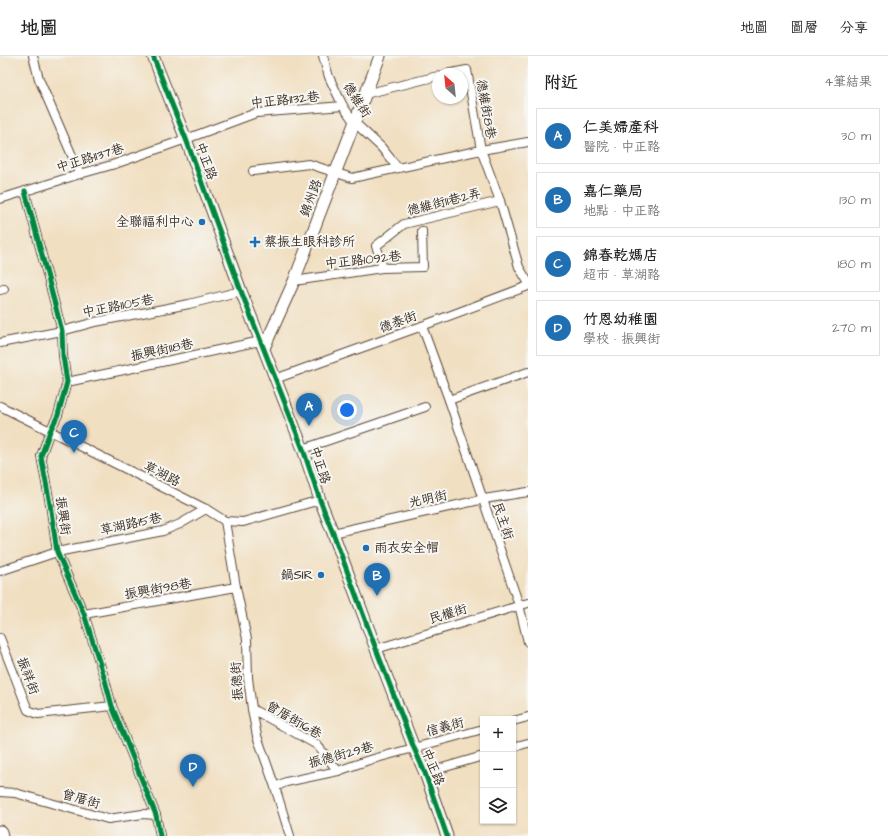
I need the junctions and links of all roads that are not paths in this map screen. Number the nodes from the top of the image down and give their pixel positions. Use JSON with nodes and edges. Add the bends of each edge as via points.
{"nodes":[{"id":1,"x":33,"y":56,"type":"edge"},
{"id":2,"x":153,"y":56,"type":"edge"},
{"id":3,"x":323,"y":56,"type":"edge"},
{"id":4,"x":380,"y":56,"type":"edge"},
{"id":5,"x":468,"y":76,"type":"edge"},
{"id":6,"x":432,"y":77,"type":"edge"},
{"id":7,"x":365,"y":94,"type":"junction"},
{"id":8,"x":343,"y":106,"type":"junction"},
{"id":9,"x":354,"y":122,"type":"junction"},
{"id":10,"x":186,"y":139,"type":"junction"},
{"id":11,"x":528,"y":142,"type":"edge"},
{"id":12,"x":481,"y":150,"type":"junction"},
{"id":13,"x":398,"y":168,"type":"junction"},
{"id":14,"x":254,"y":171,"type":"dead end"},
{"id":15,"x":335,"y":172,"type":"junction"},
{"id":16,"x":80,"y":174,"type":"junction"},
{"id":17,"x":25,"y":191,"type":"junction"},
{"id":18,"x":0,"y":199,"type":"edge"},
{"id":19,"x":500,"y":201,"type":"junction"},
{"id":20,"x":422,"y":231,"type":"dead end"},
{"id":21,"x":382,"y":268,"type":"junction"},
{"id":22,"x":294,"y":281,"type":"junction"},
{"id":23,"x":528,"y":282,"type":"edge"},
{"id":24,"x":528,"y":286,"type":"edge"},
{"id":25,"x":241,"y":292,"type":"junction"},
{"id":26,"x":422,"y":326,"type":"junction"},
{"id":27,"x":62,"y":330,"type":"junction"},
{"id":28,"x":0,"y":343,"type":"edge"},
{"id":29,"x":263,"y":345,"type":"junction"},
{"id":30,"x":528,"y":372,"type":"edge"},
{"id":31,"x":275,"y":379,"type":"junction"},
{"id":32,"x":67,"y":382,"type":"junction"},
{"id":33,"x":449,"y":400,"type":"junction"},
{"id":34,"x":0,"y":406,"type":"edge"},
{"id":35,"x":425,"y":407,"type":"dead end"},
{"id":36,"x":50,"y":431,"type":"junction"},
{"id":37,"x":303,"y":449,"type":"junction"},
{"id":38,"x":528,"y":492,"type":"edge"},
{"id":39,"x":484,"y":499,"type":"junction"},
{"id":40,"x":320,"y":500,"type":"junction"},
{"id":41,"x":206,"y":510,"type":"junction"},
{"id":42,"x":225,"y":521,"type":"junction"},
{"id":43,"x":333,"y":533,"type":"junction"},
{"id":44,"x":57,"y":552,"type":"junction"},
{"id":45,"x":0,"y":572,"type":"edge"},
{"id":46,"x":236,"y":587,"type":"junction"},
{"id":47,"x":528,"y":603,"type":"edge"},
{"id":48,"x":519,"y":605,"type":"junction"},
{"id":49,"x":84,"y":614,"type":"junction"},
{"id":50,"x":0,"y":638,"type":"edge"},
{"id":51,"x":528,"y":642,"type":"edge"},
{"id":52,"x":376,"y":649,"type":"junction"},
{"id":53,"x":112,"y":706,"type":"junction"},
{"id":54,"x":252,"y":709,"type":"junction"},
{"id":55,"x":528,"y":717,"type":"edge"},
{"id":56,"x":516,"y":720,"type":"edge"},
{"id":57,"x":480,"y":730,"type":"edge"},
{"id":58,"x":528,"y":743,"type":"edge"},
{"id":59,"x":516,"y":746,"type":"edge"},
{"id":60,"x":414,"y":748,"type":"junction"},
{"id":61,"x":480,"y":757,"type":"edge"},
{"id":62,"x":338,"y":771,"type":"junction"},
{"id":63,"x":425,"y":773,"type":"junction"},
{"id":64,"x":275,"y":787,"type":"junction"},
{"id":65,"x":0,"y":792,"type":"edge"},
{"id":66,"x":156,"y":815,"type":"junction"},
{"id":67,"x":0,"y":832,"type":"edge"},
{"id":68,"x":2,"y":836,"type":"edge"},
{"id":69,"x":160,"y":836,"type":"edge"},
{"id":70,"x":290,"y":836,"type":"edge"},
{"id":71,"x":447,"y":836,"type":"edge"}],
"edges":[{"from":1,"to":16,"type":"street","via":[[39,79]]},
{"from":2,"to":10,"type":"street","name":"中正路"},
{"from":3,"to":8,"type":"street","name":"德維街","via":[[329,77]]},
{"from":4,"to":7,"type":"street","name":"錦州路"},
{"from":5,"to":12,"type":"street","name":"德維街8巷"},
{"from":6,"to":7,"type":"street"},
{"from":7,"to":9,"type":"street","name":"錦州路"},
{"from":8,"to":9,"type":"street","name":"德維街"},
{"from":8,"to":10,"type":"street","name":"中正路1132巷","via":[[256,113]]},
{"from":9,"to":13,"type":"street","name":"德維街"},
{"from":9,"to":15,"type":"street","name":"錦州路"},
{"from":10,"to":16,"type":"street","name":"中正路1137巷"},
{"from":10,"to":25,"type":"street","name":"中正路"},
{"from":11,"to":12,"type":"street"},
{"from":12,"to":13,"type":"street"},
{"from":12,"to":19,"type":"street"},
{"from":13,"to":15,"type":"street","via":[[352,178]]},
{"from":14,"to":15,"type":"street","via":[[309,164]]},
{"from":15,"to":22,"type":"street","name":"錦州路"},
{"from":16,"to":17,"type":"street","name":"中正路1137巷"},
{"from":17,"to":18,"type":"street","name":"中正路1137巷"},
{"from":17,"to":27,"type":"street","name":"振興街"},
{"from":19,"to":21,"type":"street","name":"德維街11巷2弄","via":[[404,224],[376,246]]},
{"from":19,"to":23,"type":"street","via":[[519,267]]},
{"from":20,"to":21,"type":"street","name":"中正路1092巷","via":[[423,267]]},
{"from":21,"to":22,"type":"street","name":"中正路1092巷"},
{"from":22,"to":29,"type":"street","name":"錦州路"},
{"from":24,"to":26,"type":"street","name":"德泰街"},
{"from":25,"to":27,"type":"street","name":"中正路1105巷"},
{"from":25,"to":29,"type":"street","name":"中正路"},
{"from":26,"to":31,"type":"street","name":"德泰街"},
{"from":26,"to":33,"type":"street","name":"民主街"},
{"from":27,"to":28,"type":"street","name":"中正路1105巷"},
{"from":27,"to":32,"type":"street","name":"振興街"},
{"from":29,"to":31,"type":"street","name":"中正路"},
{"from":29,"to":32,"type":"street","name":"振興街118巷"},
{"from":30,"to":33,"type":"street"},
{"from":31,"to":37,"type":"street","name":"中正路"},
{"from":32,"to":36,"type":"street","name":"振興街","via":[[58,415]]},
{"from":33,"to":39,"type":"street","name":"民主街"},
{"from":34,"to":36,"type":"street","name":"草湖路"},
{"from":35,"to":37,"type":"street"},
{"from":36,"to":41,"type":"street","name":"草湖路"},
{"from":36,"to":44,"type":"street","name":"振興街","via":[[42,456]]},
{"from":37,"to":40,"type":"street","name":"中正路"},
{"from":38,"to":39,"type":"street","name":"光明街"},
{"from":39,"to":43,"type":"street","name":"光明街"},
{"from":39,"to":48,"type":"street","name":"民主街"},
{"from":40,"to":42,"type":"street","name":"草湖路","via":[[243,522]]},
{"from":40,"to":43,"type":"street","name":"中正路"},
{"from":41,"to":42,"type":"street","name":"草湖路"},
{"from":41,"to":44,"type":"street","name":"草湖路15巷","via":[[163,531]]},
{"from":42,"to":46,"type":"street","name":"振德街"},
{"from":43,"to":52,"type":"street","name":"中正路"},
{"from":44,"to":45,"type":"street","name":"草湖路15巷"},
{"from":44,"to":49,"type":"street","name":"振興街"},
{"from":46,"to":49,"type":"street","name":"振興街98巷"},
{"from":46,"to":54,"type":"street","name":"振德街","via":[[247,639]]},
{"from":47,"to":48,"type":"street","name":"民權街"},
{"from":48,"to":51,"type":"street","name":"民主街"},
{"from":48,"to":52,"type":"street","name":"民權街"},
{"from":49,"to":53,"type":"street","name":"振興街"},
{"from":50,"to":53,"type":"street","name":"振祥街","via":[[28,710],[38,714]]},
{"from":52,"to":60,"type":"street","name":"中正路"},
{"from":53,"to":66,"type":"street","name":"振興街"},
{"from":54,"to":62,"type":"street","name":"曾厝街16巷","via":[[317,745]]},
{"from":54,"to":64,"type":"street","name":"振德街","via":[[257,736]]},
{"from":55,"to":56,"type":"street"},
{"from":57,"to":60,"type":"street","name":"信義街"},
{"from":58,"to":59,"type":"street"},
{"from":60,"to":62,"type":"street","name":"振德街29巷"},
{"from":60,"to":63,"type":"street","name":"中正路"},
{"from":61,"to":63,"type":"street"},
{"from":62,"to":64,"type":"street","name":"振德街29巷","via":[[286,782]]},
{"from":63,"to":71,"type":"street","name":"中正路"},
{"from":64,"to":70,"type":"street","name":"振德街"},
{"from":65,"to":66,"type":"street","name":"曾厝街","via":[[15,793],[108,819],[143,814]]},
{"from":66,"to":69,"type":"street","name":"振興街"},
{"from":67,"to":68,"type":"main road"}]}
